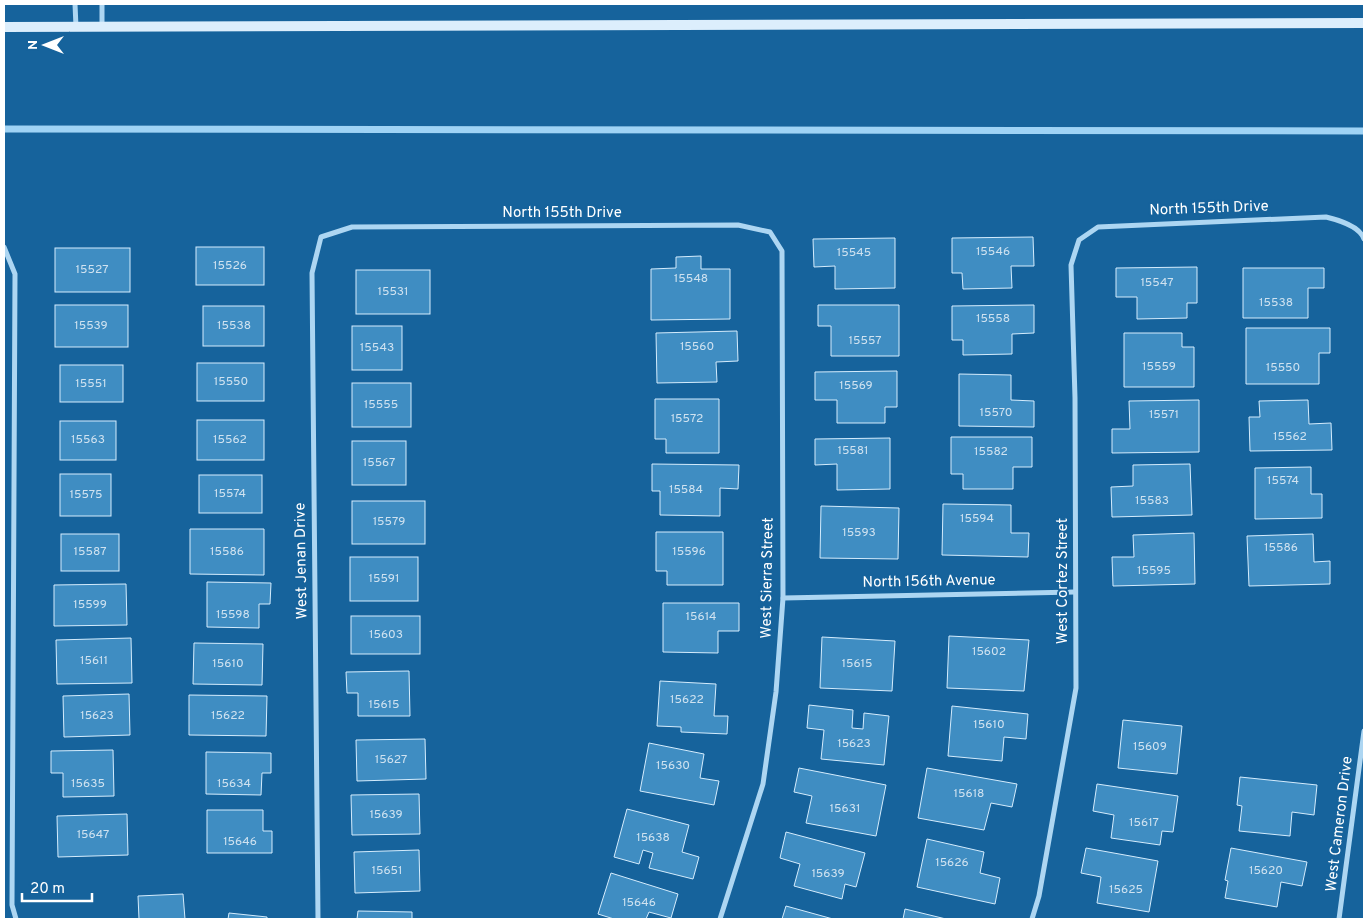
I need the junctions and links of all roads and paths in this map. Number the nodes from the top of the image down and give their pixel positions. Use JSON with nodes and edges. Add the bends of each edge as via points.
{"nodes":[{"id":1,"x":75,"y":4,"type":"edge"},
{"id":2,"x":102,"y":4,"type":"edge"},
{"id":3,"x":1364,"y":22,"type":"edge"},
{"id":4,"x":4,"y":27,"type":"edge"},
{"id":5,"x":76,"y":27,"type":"junction"},
{"id":6,"x":102,"y":27,"type":"junction"},
{"id":7,"x":352,"y":227,"type":"joint"},
{"id":8,"x":770,"y":232,"type":"joint"},
{"id":9,"x":1364,"y":239,"type":"edge"},
{"id":10,"x":1079,"y":240,"type":"joint"},
{"id":11,"x":4,"y":247,"type":"edge"},
{"id":12,"x":1075,"y":592,"type":"junction"},
{"id":13,"x":783,"y":598,"type":"junction"},
{"id":14,"x":1364,"y":731,"type":"edge"},
{"id":15,"x":16,"y":919,"type":"edge"},
{"id":16,"x":318,"y":919,"type":"edge"},
{"id":17,"x":720,"y":919,"type":"edge"},
{"id":18,"x":1032,"y":919,"type":"edge"},
{"id":19,"x":1340,"y":919,"type":"edge"}],
"edges":[{"from":1,"to":5,"type":"street"},
{"from":2,"to":6,"type":"street"},
{"from":3,"to":6,"type":"main road"},
{"from":4,"to":5,"type":"main road"},
{"from":5,"to":6,"type":"main road"},
{"from":7,"to":8,"type":"street","name":"North 155th Drive","via":[[738,225]]},
{"from":7,"to":16,"type":"street","name":"West Jenan Drive","via":[[321,237],[312,273]]},
{"from":8,"to":13,"type":"street","name":"West Sierra Street","via":[[782,251]]},
{"from":9,"to":10,"type":"street","name":"North 155th Drive","via":[[1362,234],[1343,222],[1326,217],[1098,226]]},
{"from":10,"to":12,"type":"street","name":"West Cortez Street","via":[[1071,265]]},
{"from":11,"to":15,"type":"street","via":[[15,274],[12,905]]},
{"from":12,"to":13,"type":"street","name":"North 156th Avenue"},
{"from":12,"to":18,"type":"street","name":"West Cortez Street","via":[[1076,688],[1040,896]]},
{"from":13,"to":17,"type":"street","name":"West Sierra Street","via":[[776,692],[763,784]]},
{"from":14,"to":19,"type":"street","name":"West Cameron Drive"}]}
